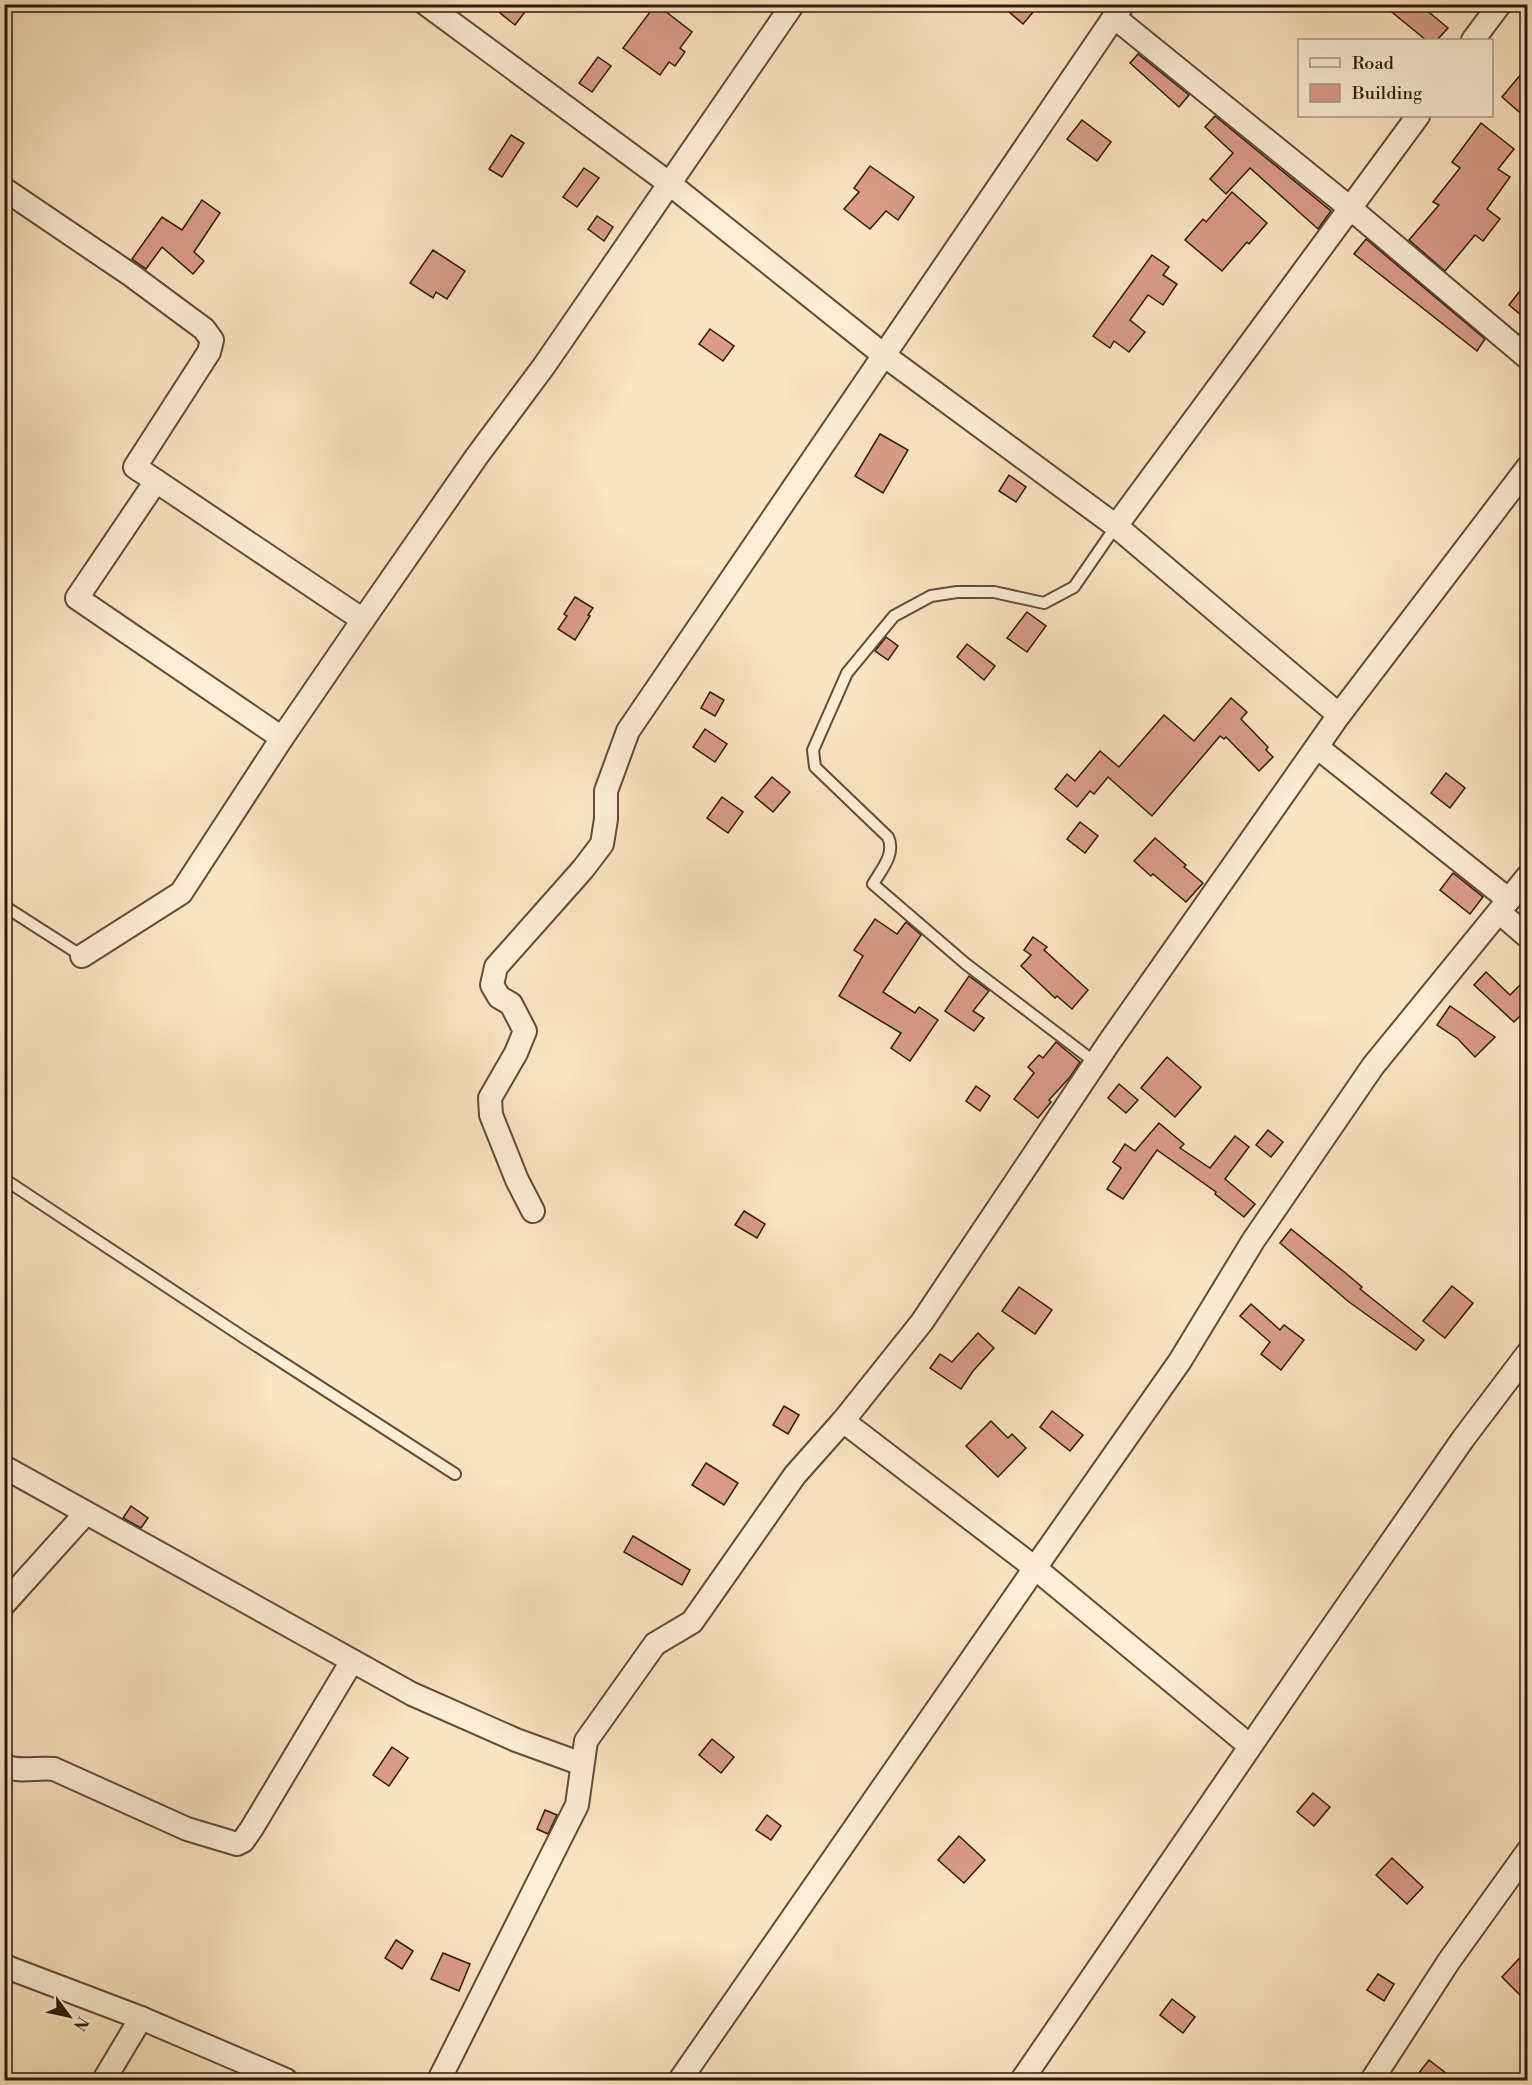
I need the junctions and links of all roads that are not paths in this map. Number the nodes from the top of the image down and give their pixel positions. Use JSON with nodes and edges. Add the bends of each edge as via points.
{"nodes":[{"id":1,"x":426,"y":4,"type":"edge"},
{"id":2,"x":793,"y":4,"type":"edge"},
{"id":3,"x":1500,"y":4,"type":"edge"},
{"id":4,"x":1118,"y":11,"type":"edge"},
{"id":5,"x":1474,"y":39,"type":"edge"},
{"id":6,"x":1417,"y":117,"type":"edge"},
{"id":7,"x":670,"y":184,"type":"junction"},
{"id":8,"x":4,"y":189,"type":"edge"},
{"id":9,"x":1350,"y":208,"type":"junction"},
{"id":10,"x":885,"y":356,"type":"junction"},
{"id":11,"x":1527,"y":358,"type":"edge"},
{"id":12,"x":1527,"y":467,"type":"edge"},
{"id":13,"x":156,"y":482,"type":"junction"},
{"id":14,"x":1116,"y":526,"type":"junction"},
{"id":15,"x":363,"y":620,"type":"junction"},
{"id":16,"x":1339,"y":715,"type":"junction"},
{"id":17,"x":282,"y":738,"type":"junction"},
{"id":18,"x":1317,"y":747,"type":"junction"},
{"id":19,"x":1527,"y":876,"type":"edge"},
{"id":20,"x":4,"y":906,"type":"edge"},
{"id":21,"x":1504,"y":906,"type":"junction"},
{"id":22,"x":1527,"y":937,"type":"edge"},
{"id":23,"x":82,"y":956,"type":"joint"},
{"id":24,"x":1096,"y":1064,"type":"junction"},
{"id":25,"x":4,"y":1179,"type":"edge"},
{"id":26,"x":532,"y":1211,"type":"dead end"},
{"id":27,"x":1527,"y":1353,"type":"edge"},
{"id":28,"x":843,"y":1421,"type":"junction"},
{"id":29,"x":4,"y":1467,"type":"edge"},
{"id":30,"x":455,"y":1474,"type":"dead end"},
{"id":31,"x":86,"y":1513,"type":"junction"},
{"id":32,"x":1035,"y":1568,"type":"junction"},
{"id":33,"x":4,"y":1604,"type":"edge"},
{"id":34,"x":352,"y":1661,"type":"junction"},
{"id":35,"x":1250,"y":1746,"type":"junction"},
{"id":36,"x":582,"y":1764,"type":"junction"},
{"id":37,"x":4,"y":1766,"type":"edge"},
{"id":38,"x":1527,"y":1851,"type":"edge"},
{"id":39,"x":4,"y":1966,"type":"edge"},
{"id":40,"x":141,"y":2019,"type":"junction"},
{"id":41,"x":104,"y":2080,"type":"edge"},
{"id":42,"x":286,"y":2080,"type":"edge"},
{"id":43,"x":439,"y":2080,"type":"edge"},
{"id":44,"x":680,"y":2080,"type":"edge"},
{"id":45,"x":1023,"y":2080,"type":"edge"},
{"id":46,"x":1372,"y":2080,"type":"edge"}],
"edges":[{"from":1,"to":7,"type":"street"},
{"from":2,"to":7,"type":"street"},
{"from":3,"to":5,"type":"street"},
{"from":4,"to":9,"type":"street"},
{"from":4,"to":10,"type":"street"},
{"from":6,"to":9,"type":"street"},
{"from":7,"to":10,"type":"street"},
{"from":7,"to":15,"type":"street"},
{"from":8,"to":13,"type":"street","via":[[140,282],[204,329],[212,340],[209,352],[135,467]]},
{"from":9,"to":11,"type":"street"},
{"from":9,"to":14,"type":"street"},
{"from":10,"to":14,"type":"street"},
{"from":10,"to":26,"type":"street","via":[[628,731],[606,791],[602,844],[496,967],[492,985],[499,997],[511,1004],[525,1031],[490,1098],[491,1115]]},
{"from":12,"to":16,"type":"street"},
{"from":13,"to":15,"type":"street"},
{"from":13,"to":17,"type":"street","via":[[77,598]]},
{"from":14,"to":16,"type":"street"},
{"from":14,"to":24,"type":"lane","via":[[1074,587],[1044,603],[994,592],[957,592],[931,596],[894,616],[847,673],[813,750],[815,767],[888,837],[891,853],[873,884],[966,964]]},
{"from":15,"to":17,"type":"street"},
{"from":16,"to":18,"type":"street"},
{"from":17,"to":23,"type":"street","via":[[181,893]]},
{"from":18,"to":21,"type":"street"},
{"from":18,"to":24,"type":"street"},
{"from":19,"to":21,"type":"street"},
{"from":20,"to":23,"type":"lane"},
{"from":21,"to":22,"type":"street"},
{"from":21,"to":32,"type":"street","via":[[1373,1066],[1253,1241],[1180,1361]]},
{"from":24,"to":28,"type":"street","via":[[922,1322]]},
{"from":25,"to":30,"type":"lane"},
{"from":27,"to":35,"type":"street"},
{"from":28,"to":32,"type":"street"},
{"from":28,"to":36,"type":"street","via":[[795,1475],[692,1622],[655,1644],[586,1741]]},
{"from":29,"to":31,"type":"street"},
{"from":31,"to":33,"type":"street"},
{"from":31,"to":34,"type":"street"},
{"from":32,"to":35,"type":"street"},
{"from":32,"to":44,"type":"street"},
{"from":34,"to":36,"type":"street","via":[[412,1694]]},
{"from":34,"to":37,"type":"street","via":[[252,1828],[237,1844],[187,1829],[54,1769]]},
{"from":35,"to":45,"type":"street"},
{"from":36,"to":43,"type":"street","via":[[577,1805]]},
{"from":38,"to":46,"type":"street"},
{"from":39,"to":40,"type":"street"},
{"from":40,"to":41,"type":"street"},
{"from":40,"to":42,"type":"street"}]}
